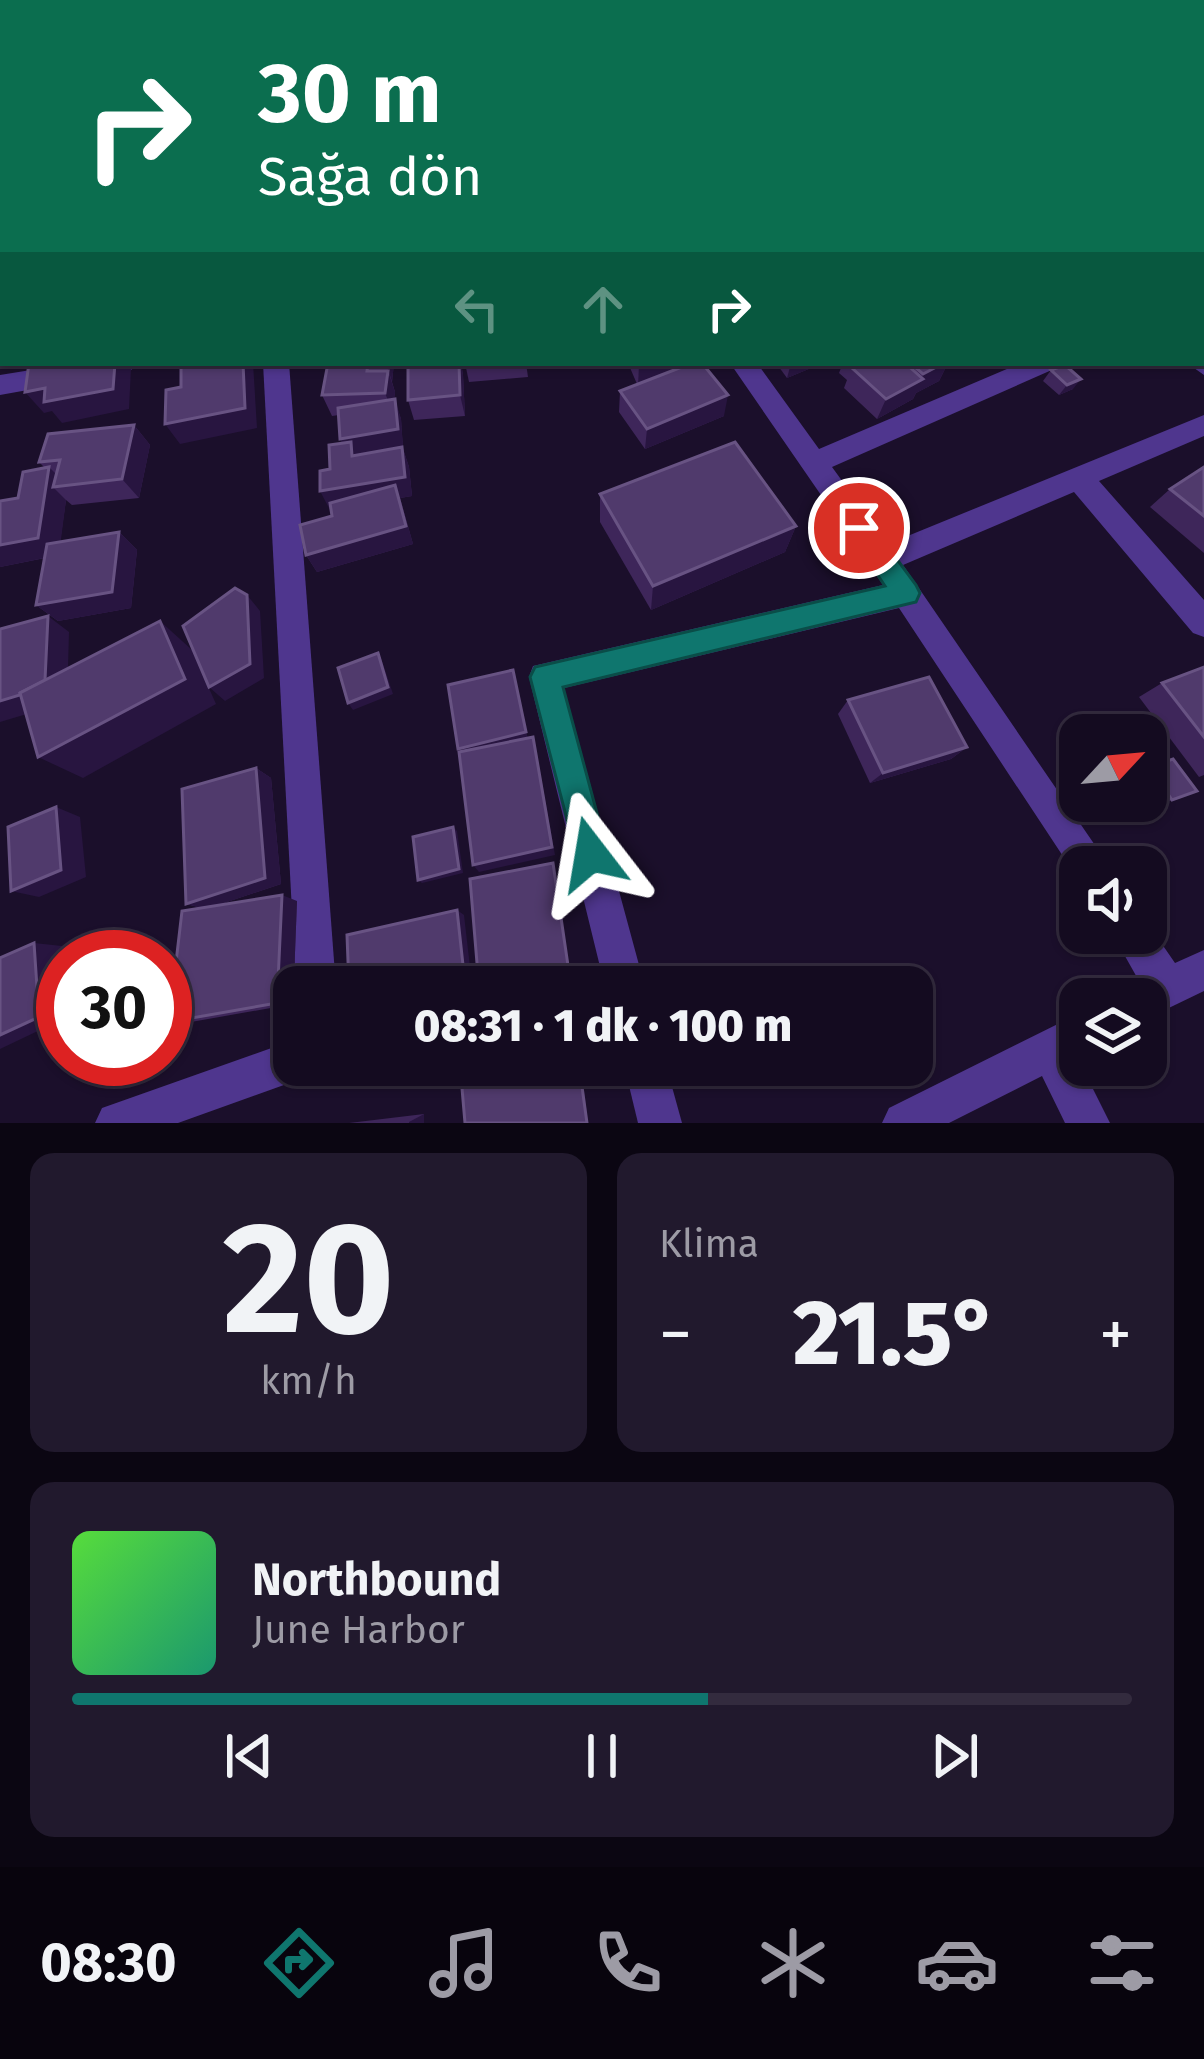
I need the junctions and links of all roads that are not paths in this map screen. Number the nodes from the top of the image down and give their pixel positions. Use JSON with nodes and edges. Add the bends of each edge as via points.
{"nodes":[{"id":1,"x":111,"y":366,"type":"edge"},
{"id":2,"x":276,"y":366,"type":"edge"},
{"id":3,"x":745,"y":366,"type":"edge"},
{"id":4,"x":1038,"y":366,"type":"edge"},
{"id":5,"x":0,"y":385,"type":"edge"},
{"id":6,"x":1204,"y":425,"type":"edge"},
{"id":7,"x":811,"y":464,"type":"junction"},
{"id":8,"x":1080,"y":479,"type":"junction"},
{"id":9,"x":883,"y":560,"type":"junction"},
{"id":10,"x":906,"y":593,"type":"junction"},
{"id":11,"x":1204,"y":623,"type":"edge"},
{"id":12,"x":1074,"y":846,"type":"edge"},
{"id":13,"x":1148,"y":954,"type":"edge"},
{"id":14,"x":315,"y":966,"type":"edge"},
{"id":15,"x":620,"y":966,"type":"edge"},
{"id":16,"x":1172,"y":985,"type":"edge"},
{"id":17,"x":1059,"y":1046,"type":"edge"},
{"id":18,"x":273,"y":1068,"type":"edge"},
{"id":19,"x":650,"y":1086,"type":"edge"},
{"id":20,"x":1078,"y":1086,"type":"edge"},
{"id":21,"x":118,"y":1123,"type":"edge"},
{"id":22,"x":660,"y":1123,"type":"edge"},
{"id":23,"x":904,"y":1123,"type":"edge"},
{"id":24,"x":1088,"y":1123,"type":"edge"}],
"edges":[{"from":1,"to":5,"type":"street"},
{"from":2,"to":14,"type":"street"},
{"from":3,"to":7,"type":"street"},
{"from":4,"to":7,"type":"street"},
{"from":6,"to":8,"type":"street"},
{"from":7,"to":9,"type":"street"},
{"from":8,"to":9,"type":"street"},
{"from":8,"to":11,"type":"street"},
{"from":9,"to":10,"type":"street"},
{"from":10,"to":12,"type":"street"},
{"from":10,"to":15,"type":"street","via":[[545,677]]},
{"from":13,"to":16,"type":"street"},
{"from":17,"to":23,"type":"street"},
{"from":18,"to":21,"type":"street"},
{"from":19,"to":22,"type":"street"},
{"from":20,"to":24,"type":"street"}]}
